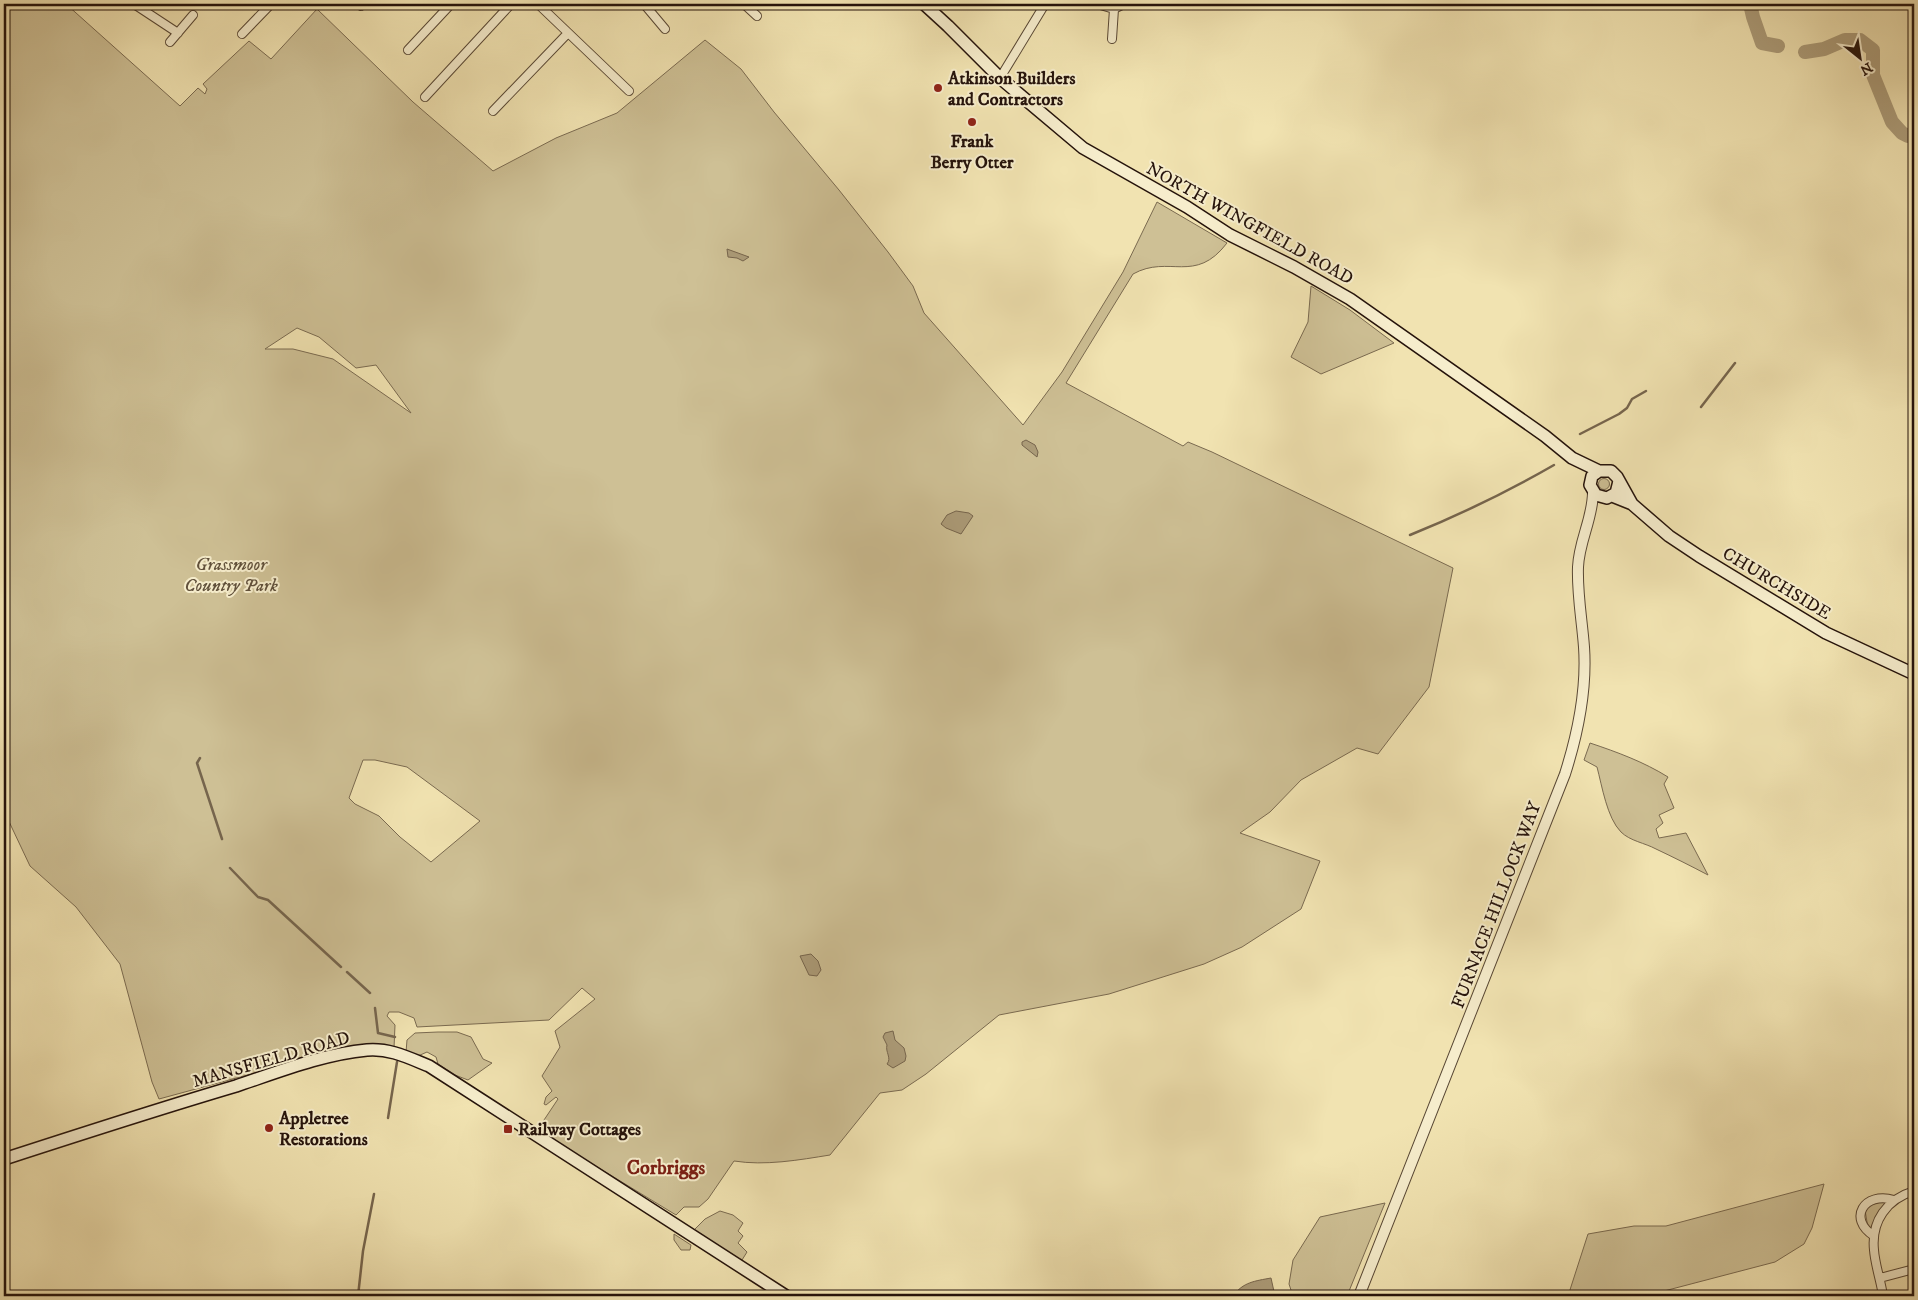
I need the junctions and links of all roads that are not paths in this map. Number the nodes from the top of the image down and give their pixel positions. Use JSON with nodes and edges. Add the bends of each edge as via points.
{"nodes":[{"id":1,"x":134,"y":4,"type":"edge"},
{"id":2,"x":271,"y":4,"type":"edge"},
{"id":3,"x":451,"y":4,"type":"edge"},
{"id":4,"x":511,"y":4,"type":"edge"},
{"id":5,"x":538,"y":4,"type":"edge"},
{"id":6,"x":644,"y":4,"type":"edge"},
{"id":7,"x":744,"y":4,"type":"edge"},
{"id":8,"x":924,"y":4,"type":"edge"},
{"id":9,"x":1045,"y":4,"type":"edge"},
{"id":10,"x":1097,"y":4,"type":"edge"},
{"id":11,"x":1124,"y":4,"type":"edge"},
{"id":12,"x":1114,"y":9,"type":"junction"},
{"id":13,"x":192,"y":15,"type":"dead end"},
{"id":14,"x":757,"y":16,"type":"dead end"},
{"id":15,"x":665,"y":29,"type":"dead end"},
{"id":16,"x":178,"y":33,"type":"junction"},
{"id":17,"x":568,"y":33,"type":"junction"},
{"id":18,"x":242,"y":34,"type":"dead end"},
{"id":19,"x":1112,"y":39,"type":"dead end"},
{"id":20,"x":170,"y":42,"type":"dead end"},
{"id":21,"x":408,"y":50,"type":"dead end"},
{"id":22,"x":1000,"y":78,"type":"junction"},
{"id":23,"x":629,"y":91,"type":"dead end"},
{"id":24,"x":425,"y":97,"type":"dead end"},
{"id":25,"x":493,"y":111,"type":"dead end"},
{"id":26,"x":1572,"y":458,"type":"junction"},
{"id":27,"x":1598,"y":471,"type":"junction"},
{"id":28,"x":1618,"y":481,"type":"junction"},
{"id":29,"x":1592,"y":488,"type":"junction"},
{"id":30,"x":1610,"y":497,"type":"junction"},
{"id":31,"x":1632,"y":504,"type":"junction"},
{"id":32,"x":1592,"y":512,"type":"junction"},
{"id":33,"x":1914,"y":674,"type":"edge"},
{"id":34,"x":4,"y":1158,"type":"edge"},
{"id":35,"x":1914,"y":1191,"type":"edge"},
{"id":36,"x":1894,"y":1200,"type":"junction"},
{"id":37,"x":1874,"y":1236,"type":"junction"},
{"id":38,"x":1914,"y":1269,"type":"edge"},
{"id":39,"x":1880,"y":1278,"type":"junction"},
{"id":40,"x":786,"y":1296,"type":"edge"},
{"id":41,"x":1359,"y":1296,"type":"edge"},
{"id":42,"x":1883,"y":1296,"type":"edge"}],
"edges":[{"from":1,"to":16,"type":"street"},
{"from":2,"to":18,"type":"street"},
{"from":3,"to":21,"type":"street"},
{"from":4,"to":24,"type":"street"},
{"from":5,"to":17,"type":"street"},
{"from":6,"to":15,"type":"street"},
{"from":7,"to":14,"type":"street"},
{"from":8,"to":22,"type":"main road","name":"NORTH WINGFIELD ROAD"},
{"from":9,"to":22,"type":"street"},
{"from":10,"to":12,"type":"street"},
{"from":11,"to":12,"type":"street"},
{"from":12,"to":19,"type":"street"},
{"from":13,"to":16,"type":"street"},
{"from":16,"to":20,"type":"street"},
{"from":17,"to":23,"type":"street"},
{"from":17,"to":25,"type":"street"},
{"from":22,"to":26,"type":"main road","name":"NORTH WINGFIELD ROAD","via":[[1083,148],[1230,235],[1350,299]]},
{"from":26,"to":27,"type":"main road","name":"NORTH WINGFIELD ROAD"},
{"from":26,"to":29,"type":"main road","name":"NORTH WINGFIELD ROAD"},
{"from":27,"to":28,"type":"main road","via":[[1611,471]]},
{"from":27,"to":29,"type":"main road","via":[[1592,476]]},
{"from":28,"to":30,"type":"main road","via":[[1618,489]]},
{"from":28,"to":31,"type":"main road","name":"CHURCHSIDE"},
{"from":29,"to":30,"type":"main road","via":[[1599,497]]},
{"from":29,"to":32,"type":"street","name":"FURNACE HILLOCK WAY"},
{"from":30,"to":31,"type":"main road","name":"CHURCHSIDE"},
{"from":30,"to":32,"type":"street","name":"FURNACE HILLOCK WAY"},
{"from":31,"to":33,"type":"main road","name":"CHURCHSIDE","via":[[1669,536],[1817,628]]},
{"from":32,"to":41,"type":"street","name":"FURNACE HILLOCK WAY","via":[[1578,566],[1584,647],[1583,698],[1575,743],[1559,791]]},
{"from":34,"to":40,"type":"main road","name":"MANSFIELD ROAD","via":[[302,1065],[348,1053],[385,1050],[429,1066]]},
{"from":35,"to":36,"type":"street"},
{"from":36,"to":37,"type":"street","via":[[1880,1215]]},
{"from":36,"to":37,"type":"street","via":[[1883,1198],[1862,1206],[1862,1222]]},
{"from":37,"to":39,"type":"street"},
{"from":38,"to":39,"type":"street"},
{"from":39,"to":42,"type":"street"}]}
